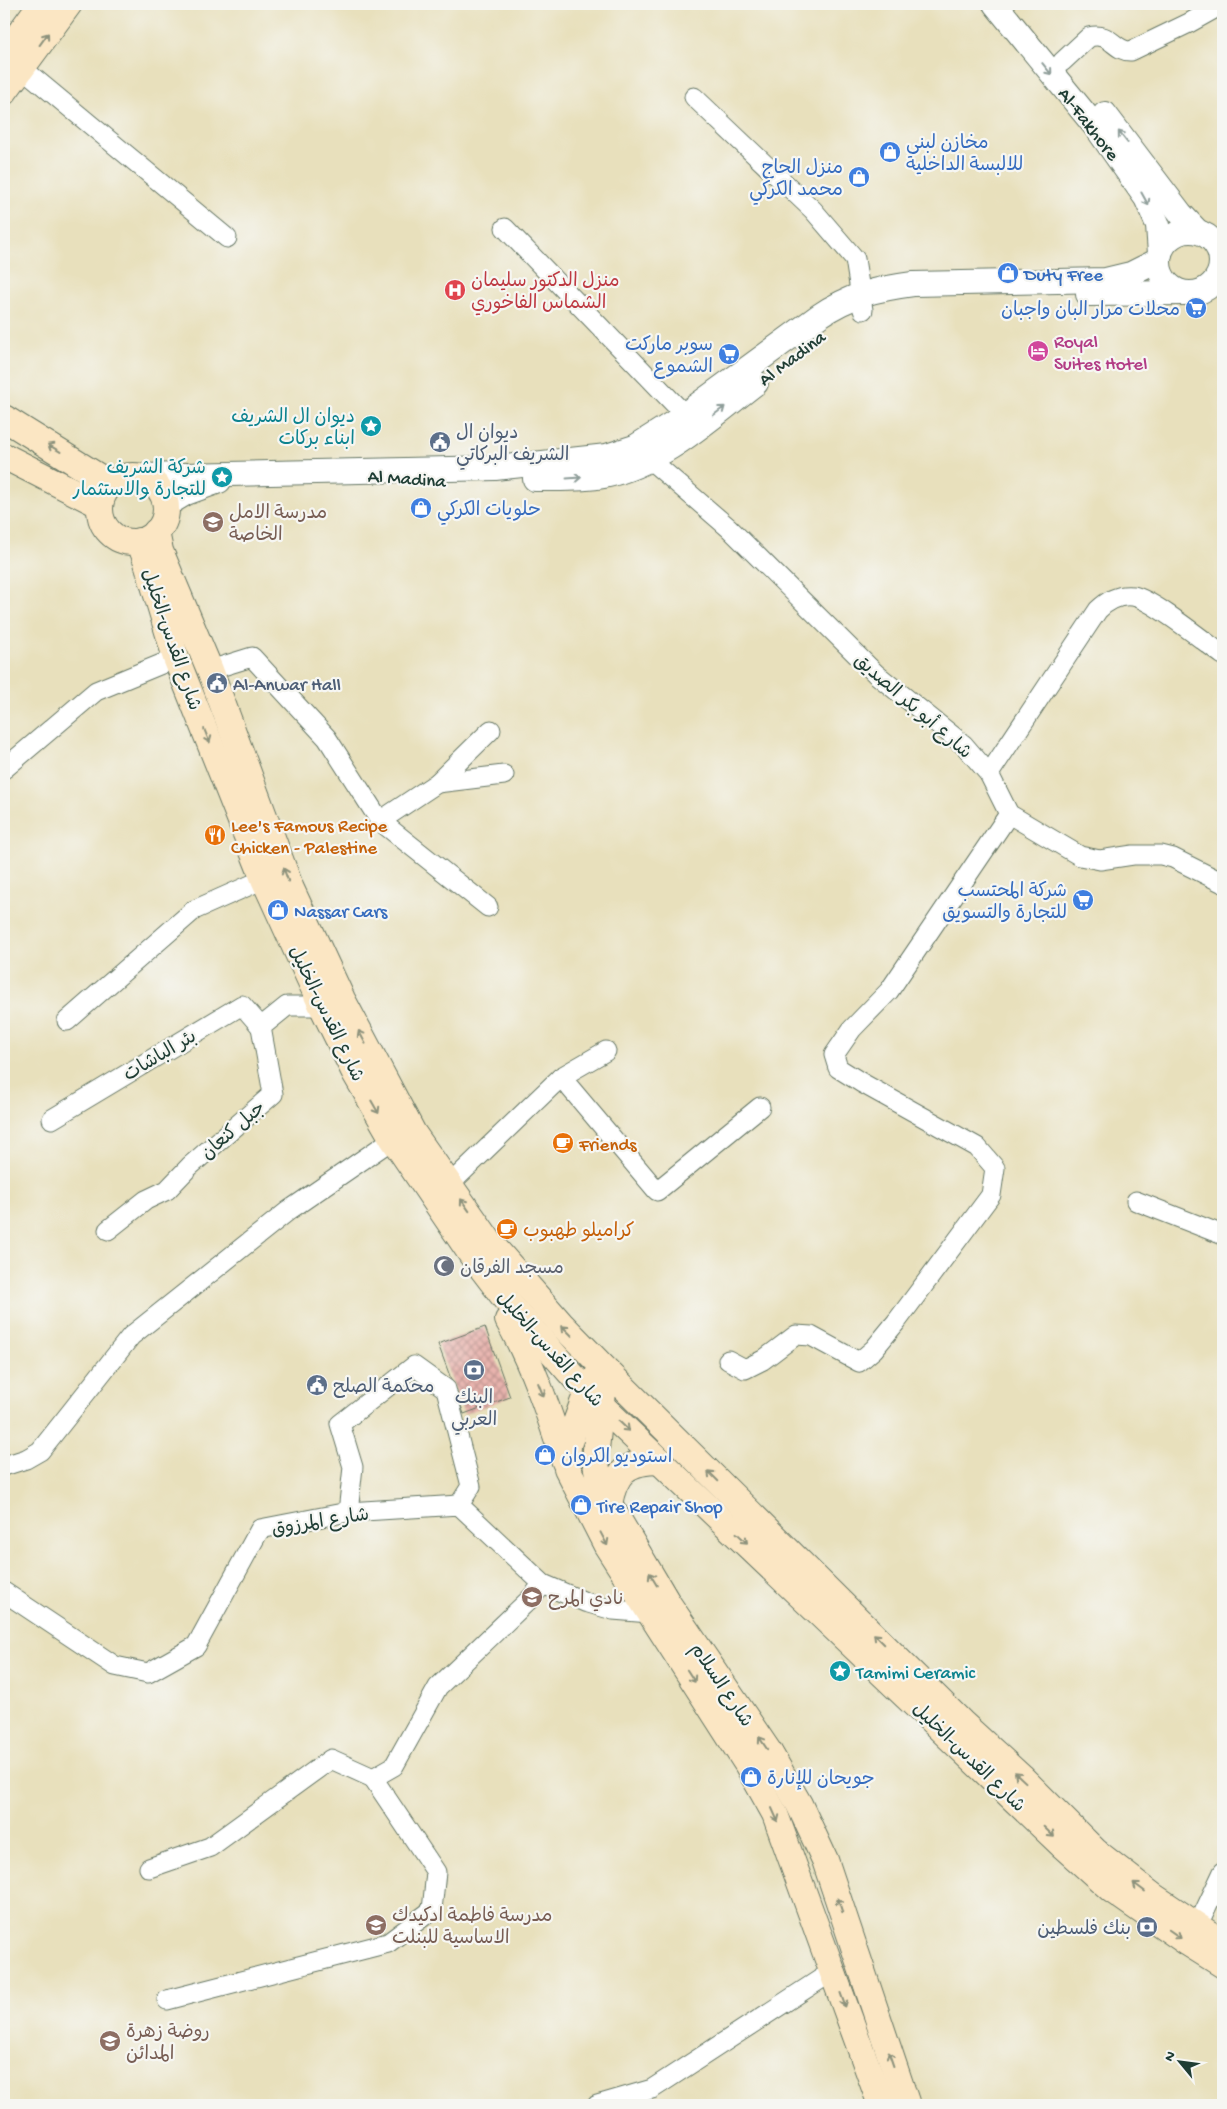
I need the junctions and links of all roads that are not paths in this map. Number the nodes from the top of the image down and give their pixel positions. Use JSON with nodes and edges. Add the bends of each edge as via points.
{"nodes":[{"id":1,"x":41,"y":4,"type":"edge"},
{"id":2,"x":69,"y":4,"type":"edge"},
{"id":3,"x":996,"y":4,"type":"edge"},
{"id":4,"x":1012,"y":4,"type":"edge"},
{"id":5,"x":1223,"y":4,"type":"edge"},
{"id":6,"x":13,"y":61,"type":"edge"},
{"id":7,"x":1062,"y":62,"type":"junction"},
{"id":8,"x":4,"y":92,"type":"edge"},
{"id":9,"x":694,"y":97,"type":"dead end"},
{"id":10,"x":504,"y":228,"type":"dead end"},
{"id":11,"x":1197,"y":231,"type":"junction"},
{"id":12,"x":227,"y":238,"type":"dead end"},
{"id":13,"x":1159,"y":257,"type":"junction"},
{"id":14,"x":1222,"y":263,"type":"edge"},
{"id":15,"x":1203,"y":293,"type":"edge"},
{"id":16,"x":861,"y":302,"type":"junction"},
{"id":17,"x":685,"y":415,"type":"junction"},
{"id":18,"x":4,"y":419,"type":"edge"},
{"id":19,"x":642,"y":453,"type":"junction"},
{"id":20,"x":4,"y":456,"type":"edge"},
{"id":21,"x":266,"y":474,"type":"junction"},
{"id":22,"x":140,"y":476,"type":"junction"},
{"id":23,"x":105,"y":494,"type":"junction"},
{"id":24,"x":166,"y":505,"type":"junction"},
{"id":25,"x":147,"y":537,"type":"junction"},
{"id":26,"x":1223,"y":656,"type":"edge"},
{"id":27,"x":176,"y":658,"type":"junction"},
{"id":28,"x":210,"y":670,"type":"junction"},
{"id":29,"x":490,"y":730,"type":"dead end"},
{"id":30,"x":4,"y":769,"type":"edge"},
{"id":31,"x":989,"y":774,"type":"junction"},
{"id":32,"x":504,"y":775,"type":"dead end"},
{"id":33,"x":437,"y":783,"type":"junction"},
{"id":34,"x":1009,"y":814,"type":"junction"},
{"id":35,"x":380,"y":821,"type":"junction"},
{"id":36,"x":264,"y":879,"type":"junction"},
{"id":37,"x":1223,"y":883,"type":"edge"},
{"id":38,"x":488,"y":907,"type":"dead end"},
{"id":39,"x":322,"y":1006,"type":"junction"},
{"id":40,"x":67,"y":1021,"type":"dead end"},
{"id":41,"x":261,"y":1027,"type":"junction"},
{"id":42,"x":606,"y":1051,"type":"dead end"},
{"id":43,"x":561,"y":1077,"type":"junction"},
{"id":44,"x":760,"y":1107,"type":"dead end"},
{"id":45,"x":52,"y":1119,"type":"dead end"},
{"id":46,"x":393,"y":1139,"type":"junction"},
{"id":47,"x":450,"y":1184,"type":"junction"},
{"id":48,"x":1136,"y":1201,"type":"dead end"},
{"id":49,"x":108,"y":1230,"type":"dead end"},
{"id":50,"x":1223,"y":1235,"type":"edge"},
{"id":51,"x":471,"y":1254,"type":"junction"},
{"id":52,"x":728,"y":1360,"type":"dead end"},
{"id":53,"x":602,"y":1366,"type":"junction"},
{"id":54,"x":595,"y":1399,"type":"junction"},
{"id":55,"x":660,"y":1461,"type":"junction"},
{"id":56,"x":4,"y":1466,"type":"edge"},
{"id":57,"x":567,"y":1468,"type":"junction"},
{"id":58,"x":609,"y":1504,"type":"junction"},
{"id":59,"x":459,"y":1505,"type":"junction"},
{"id":60,"x":348,"y":1512,"type":"junction"},
{"id":61,"x":543,"y":1584,"type":"junction"},
{"id":62,"x":4,"y":1592,"type":"edge"},
{"id":63,"x":659,"y":1608,"type":"junction"},
{"id":64,"x":373,"y":1778,"type":"junction"},
{"id":65,"x":149,"y":1868,"type":"dead end"},
{"id":66,"x":1223,"y":1872,"type":"edge"},
{"id":67,"x":1197,"y":1927,"type":"junction"},
{"id":68,"x":1223,"y":1943,"type":"edge"},
{"id":69,"x":1223,"y":1965,"type":"edge"},
{"id":70,"x":833,"y":1971,"type":"junction"},
{"id":71,"x":167,"y":2000,"type":"dead end"},
{"id":72,"x":597,"y":2105,"type":"edge"},
{"id":73,"x":881,"y":2105,"type":"edge"},
{"id":74,"x":907,"y":2105,"type":"edge"}],
"edges":[{"from":1,"to":6,"type":"main road"},
{"from":6,"to":2,"type":"main road","one_way":true},
{"from":3,"to":13,"type":"street","name":"Al-Fakhore","one_way":true,"via":[[1099,131],[1146,198],[1158,225]]},
{"from":4,"to":7,"type":"street","name":"Al-Fakhore"},
{"from":5,"to":7,"type":"street","via":[[1131,52],[1122,50],[1105,37],[1089,37]]},
{"from":6,"to":8,"type":"main road"},
{"from":6,"to":12,"type":"street"},
{"from":11,"to":7,"type":"street","name":"Al-Fakhore","one_way":true},
{"from":9,"to":16,"type":"street","via":[[813,210],[855,259]]},
{"from":10,"to":17,"type":"street"},
{"from":11,"to":13,"type":"street","name":"Al Madina","via":[[1177,233],[1163,245]]},
{"from":11,"to":14,"type":"street","via":[[1214,240]]},
{"from":13,"to":15,"type":"street","via":[[1161,275],[1167,283],[1175,289]]},
{"from":13,"to":16,"type":"street","name":"Al Madina","via":[[1130,274],[1106,280],[913,284],[887,287]]},
{"from":14,"to":15,"type":"street"},
{"from":15,"to":16,"type":"street","name":"Al Madina"},
{"from":16,"to":17,"type":"street","name":"Al Madina","via":[[838,303]]},
{"from":19,"to":16,"type":"street","name":"Al Madina","one_way":true,"via":[[688,435],[842,320]]},
{"from":17,"to":19,"type":"street","name":"Al Madina"},
{"from":23,"to":18,"type":"main road","one_way":true},
{"from":19,"to":21,"type":"street","name":"Al Madina","via":[[496,468]]},
{"from":19,"to":31,"type":"street","name":"شارع أبو بكر الصديق","via":[[729,528],[876,674],[964,745]]},
{"from":20,"to":23,"type":"main road"},
{"from":21,"to":22,"type":"street"},
{"from":21,"to":24,"type":"street","via":[[212,483]]},
{"from":22,"to":23,"type":"main road","via":[[119,478]]},
{"from":22,"to":24,"type":"main road","via":[[158,487]]},
{"from":23,"to":25,"type":"main road","via":[[102,520],[110,533],[124,540]]},
{"from":24,"to":25,"type":"main road","via":[[162,524]]},
{"from":25,"to":27,"type":"main road","name":"شارع القدس-الخليل"},
{"from":25,"to":28,"type":"main road","name":"شارع القدس-الخليل","via":[[160,551]]},
{"from":26,"to":31,"type":"street","via":[[1146,601],[1127,596],[1114,598],[1098,610]]},
{"from":27,"to":30,"type":"street","via":[[96,691]]},
{"from":27,"to":36,"type":"main road","name":"شارع القدس-الخليل","one_way":true},
{"from":28,"to":35,"type":"street","via":[[252,657],[327,738]]},
{"from":47,"to":28,"type":"main road","name":"شارع القدس-الخليل","one_way":true,"via":[[413,1133],[342,999],[291,889]]},
{"from":29,"to":33,"type":"street"},
{"from":31,"to":34,"type":"street","name":"شارع أبو بكر الصديق"},
{"from":32,"to":33,"type":"street"},
{"from":33,"to":35,"type":"street"},
{"from":34,"to":37,"type":"street","via":[[1080,856],[1100,860],[1161,855]]},
{"from":34,"to":52,"type":"street","via":[[889,991],[852,1029],[834,1055],[838,1068],[977,1147],[995,1168],[991,1195],[898,1321],[859,1362],[811,1336],[796,1335],[763,1360],[744,1369]]},
{"from":35,"to":38,"type":"street"},
{"from":36,"to":39,"type":"main road","name":"شارع القدس-الخليل"},
{"from":36,"to":40,"type":"street","via":[[194,910]]},
{"from":39,"to":41,"type":"street","via":[[287,1006]]},
{"from":39,"to":46,"type":"main road","name":"شارع القدس-الخليل","one_way":true},
{"from":41,"to":45,"type":"street","name":"بئر الباشات","via":[[242,1005]]},
{"from":41,"to":49,"type":"street","name":"جبل كنعان","via":[[273,1094],[167,1190],[146,1200]]},
{"from":42,"to":43,"type":"street"},
{"from":43,"to":44,"type":"street","via":[[657,1191]]},
{"from":43,"to":47,"type":"street"},
{"from":46,"to":51,"type":"main road","name":"شارع القدس-الخليل"},
{"from":46,"to":56,"type":"street","via":[[288,1211],[131,1336],[40,1451]]},
{"from":53,"to":47,"type":"main road","name":"شارع القدس-الخليل","one_way":true,"via":[[491,1244]]},
{"from":48,"to":50,"type":"street"},
{"from":51,"to":54,"type":"main road","name":"شارع القدس-الخليل","via":[[507,1301]]},
{"from":51,"to":57,"type":"main road","name":"شارع السلام","one_way":true,"via":[[524,1348]]},
{"from":53,"to":54,"type":"main road","name":"شارع السلام"},
{"from":67,"to":53,"type":"main road","name":"شارع القدس-الخليل","one_way":true,"via":[[1130,1879],[1082,1839]]},
{"from":54,"to":55,"type":"main road","name":"شارع القدس-الخليل","one_way":true},
{"from":54,"to":57,"type":"main road","name":"شارع السلام","via":[[577,1419],[568,1445]]},
{"from":54,"to":58,"type":"main road","name":"شارع السلام","via":[[595,1459],[600,1484]]},
{"from":55,"to":58,"type":"main road","via":[[634,1464],[622,1472],[613,1486]]},
{"from":55,"to":69,"type":"main road","name":"شارع القدس-الخليل","one_way":true,"via":[[1112,1890]]},
{"from":57,"to":63,"type":"main road","name":"شارع السلام","one_way":true,"via":[[607,1546]]},
{"from":63,"to":58,"type":"main road","name":"شارع السلام","one_way":true},
{"from":59,"to":60,"type":"street","name":"شارع المرزوق"},
{"from":59,"to":60,"type":"street","via":[[471,1486],[446,1389],[414,1366],[340,1424],[353,1467]]},
{"from":59,"to":61,"type":"street"},
{"from":60,"to":62,"type":"street","name":"شارع المرزوق","via":[[260,1529],[196,1646],[148,1673],[115,1666]]},
{"from":61,"to":63,"type":"street","via":[[613,1610]]},
{"from":61,"to":64,"type":"street","via":[[438,1687],[394,1766]]},
{"from":63,"to":70,"type":"main road","name":"شارع السلام","one_way":true,"via":[[775,1814]]},
{"from":74,"to":63,"type":"main road","name":"شارع السلام","one_way":true,"via":[[825,1860],[799,1804],[769,1752]]},
{"from":64,"to":65,"type":"street","via":[[331,1758],[210,1847]]},
{"from":64,"to":71,"type":"street","via":[[436,1872],[432,1910],[388,1943]]},
{"from":66,"to":67,"type":"street"},
{"from":67,"to":68,"type":"main road","name":"شارع القدس-الخليل"},
{"from":70,"to":72,"type":"street","via":[[652,2089]]},
{"from":70,"to":73,"type":"main road","name":"شارع السلام","one_way":true}]}
